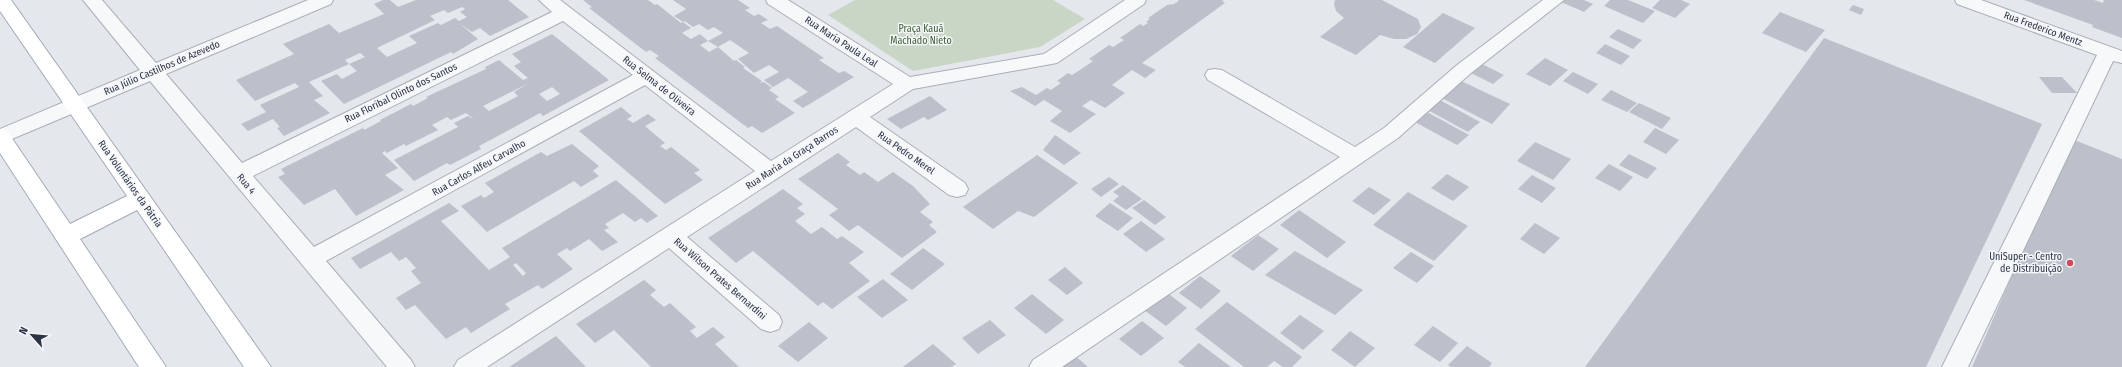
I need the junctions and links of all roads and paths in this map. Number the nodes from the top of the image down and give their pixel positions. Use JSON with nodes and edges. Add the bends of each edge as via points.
{"nodes":[{"id":1,"x":2,"y":0,"type":"edge"},
{"id":2,"x":92,"y":0,"type":"edge"},
{"id":3,"x":324,"y":0,"type":"edge"},
{"id":4,"x":548,"y":0,"type":"edge"},
{"id":5,"x":1555,"y":0,"type":"edge"},
{"id":6,"x":1964,"y":0,"type":"edge"},
{"id":7,"x":788,"y":3,"type":"edge"},
{"id":8,"x":1123,"y":3,"type":"edge"},
{"id":9,"x":564,"y":13,"type":"junction"},
{"id":10,"x":2115,"y":55,"type":"edge"},
{"id":11,"x":152,"y":72,"type":"junction"},
{"id":12,"x":1215,"y":74,"type":"dead end"},
{"id":13,"x":647,"y":76,"type":"junction"},
{"id":14,"x":907,"y":84,"type":"junction"},
{"id":15,"x":74,"y":105,"type":"junction"},
{"id":16,"x":856,"y":117,"type":"junction"},
{"id":17,"x":0,"y":137,"type":"edge"},
{"id":18,"x":1356,"y":157,"type":"junction"},
{"id":19,"x":771,"y":172,"type":"junction"},
{"id":20,"x":238,"y":174,"type":"junction"},
{"id":21,"x":957,"y":189,"type":"dead end"},
{"id":22,"x":140,"y":199,"type":"junction"},
{"id":23,"x":66,"y":236,"type":"junction"},
{"id":24,"x":670,"y":236,"type":"junction"},
{"id":25,"x":311,"y":259,"type":"junction"},
{"id":26,"x":770,"y":322,"type":"dead end"},
{"id":27,"x":153,"y":367,"type":"edge"},
{"id":28,"x":258,"y":367,"type":"edge"},
{"id":29,"x":402,"y":367,"type":"edge"},
{"id":30,"x":467,"y":367,"type":"edge"},
{"id":31,"x":1042,"y":367,"type":"edge"},
{"id":32,"x":1955,"y":367,"type":"edge"}],
"edges":[{"from":1,"to":15,"type":"main road","name":"Rua Voluntários da Pátria"},
{"from":2,"to":11,"type":"street","name":"Rua 4"},
{"from":3,"to":11,"type":"street","name":"Rua Júlio Castilhos de Azevedo"},
{"from":4,"to":9,"type":"street","name":"Rua Selma de Oliveira"},
{"from":5,"to":18,"type":"street","via":[[1464,69],[1391,133]]},
{"from":6,"to":10,"type":"street","name":"Rua Frederico Mentz"},
{"from":7,"to":14,"type":"street","name":"Rua Maria Paula Leal"},
{"from":8,"to":14,"type":"street","name":"Rua Maria da Graça Barros","via":[[1050,58]]},
{"from":9,"to":13,"type":"street","name":"Rua Selma de Oliveira"},
{"from":9,"to":20,"type":"street","name":"Rua Floribal Olinto dos Santos"},
{"from":10,"to":32,"type":"street"},
{"from":11,"to":15,"type":"street","name":"Rua Júlio Castilhos de Azevedo"},
{"from":11,"to":20,"type":"street","name":"Rua 4"},
{"from":12,"to":18,"type":"street"},
{"from":13,"to":19,"type":"street","name":"Rua Selma de Oliveira"},
{"from":13,"to":25,"type":"street","name":"Rua Carlos Alfeu Carvalho"},
{"from":14,"to":16,"type":"street","name":"Rua Maria da Graça Barros"},
{"from":15,"to":17,"type":"street","name":"Rua Júlio Castilhos de Azevedo"},
{"from":15,"to":22,"type":"main road","name":"Rua Voluntários da Pátria"},
{"from":16,"to":19,"type":"street","name":"Rua Maria da Graça Barros"},
{"from":16,"to":21,"type":"street","name":"Rua Pedro Merel"},
{"from":17,"to":23,"type":"main road"},
{"from":18,"to":31,"type":"street"},
{"from":19,"to":24,"type":"street","name":"Rua Maria da Graça Barros"},
{"from":20,"to":25,"type":"street","name":"Rua 4"},
{"from":22,"to":23,"type":"main road"},
{"from":22,"to":28,"type":"main road","name":"Rua Voluntários da Pátria"},
{"from":23,"to":27,"type":"main road"},
{"from":24,"to":26,"type":"street","name":"Rua Wilson Prates Bernardini"},
{"from":24,"to":30,"type":"street","name":"Rua Maria da Graça Barros"},
{"from":25,"to":29,"type":"street","name":"Rua 4"}]}
